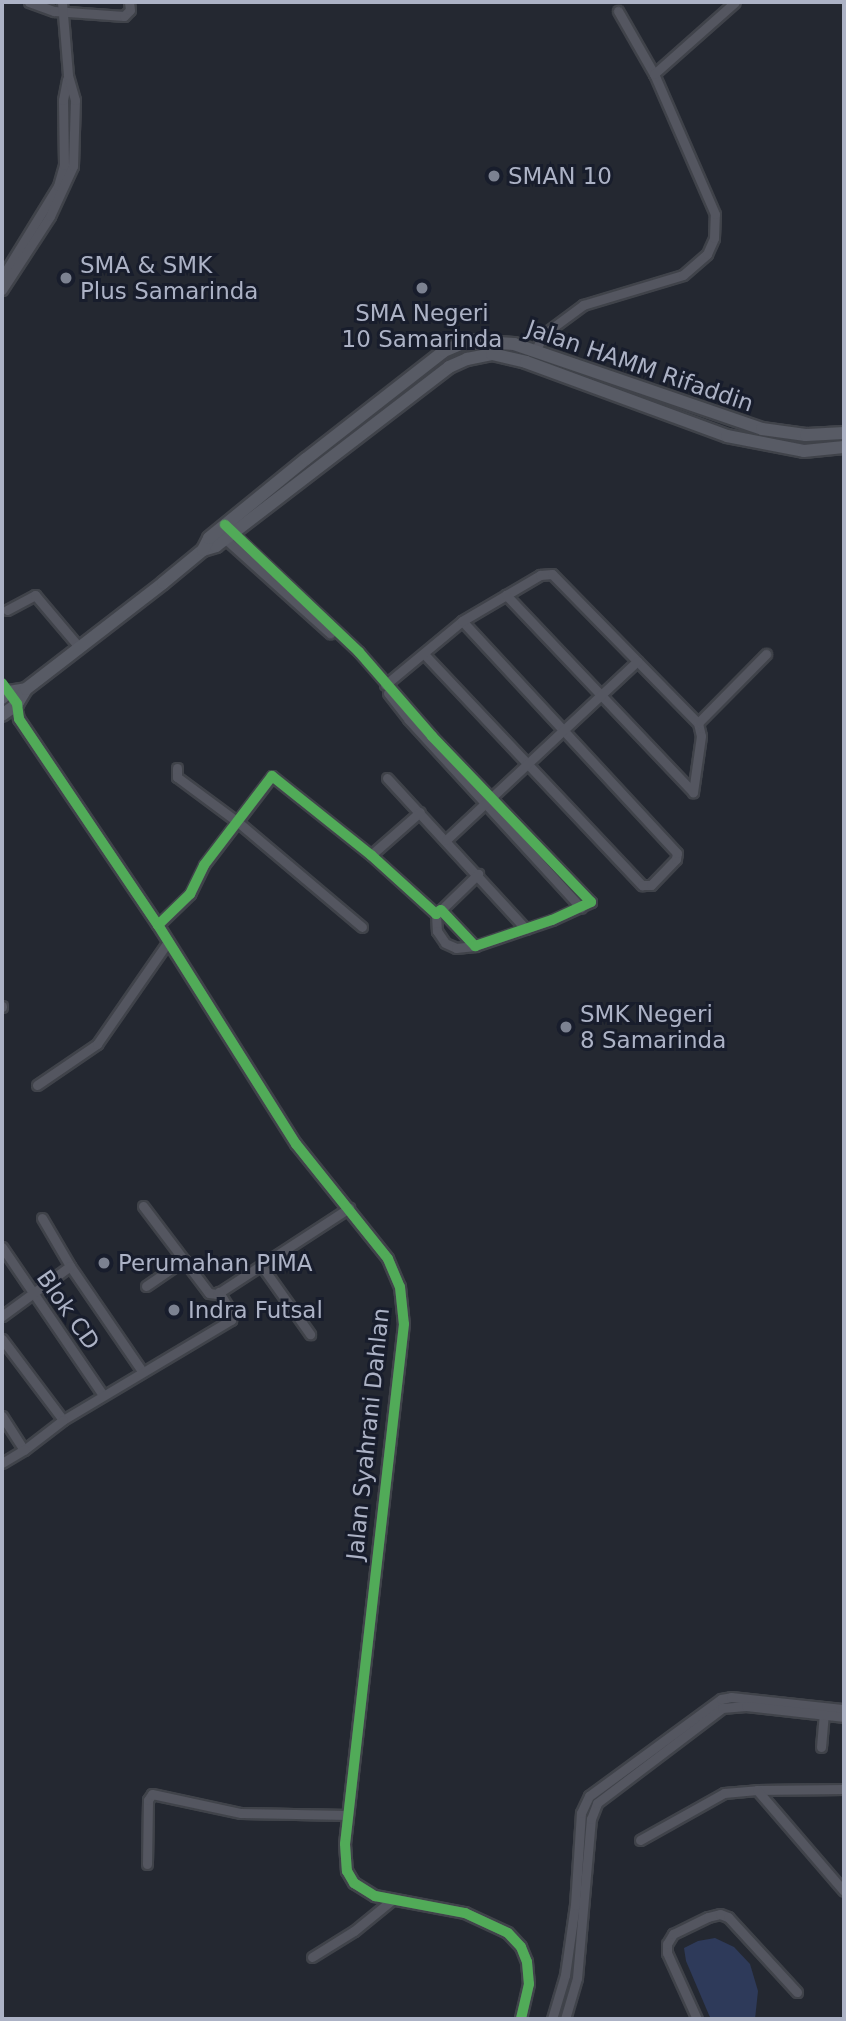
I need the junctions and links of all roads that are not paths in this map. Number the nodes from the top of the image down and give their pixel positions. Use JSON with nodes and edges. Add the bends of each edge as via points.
{"nodes":[{"id":1,"x":29,"y":2,"type":"edge"},
{"id":2,"x":129,"y":2,"type":"edge"},
{"id":3,"x":735,"y":2,"type":"edge"},
{"id":4,"x":63,"y":7,"type":"edge"},
{"id":5,"x":618,"y":11,"type":"dead end"},
{"id":6,"x":654,"y":74,"type":"junction"},
{"id":7,"x":68,"y":75,"type":"junction"},
{"id":8,"x":2,"y":277,"type":"edge"},
{"id":9,"x":2,"y":289,"type":"edge"},
{"id":10,"x":535,"y":351,"type":"junction"},
{"id":11,"x":698,"y":409,"type":"junction"},
{"id":12,"x":692,"y":423,"type":"junction"},
{"id":13,"x":844,"y":433,"type":"edge"},
{"id":14,"x":844,"y":447,"type":"edge"},
{"id":15,"x":225,"y":532,"type":"junction"},
{"id":16,"x":506,"y":595,"type":"junction"},
{"id":17,"x":7,"y":610,"type":"dead end"},
{"id":18,"x":462,"y":621,"type":"junction"},
{"id":19,"x":79,"y":647,"type":"junction"},
{"id":20,"x":424,"y":654,"type":"junction"},
{"id":21,"x":766,"y":654,"type":"dead end"},
{"id":22,"x":637,"y":662,"type":"junction"},
{"id":23,"x":385,"y":684,"type":"junction"},
{"id":24,"x":26,"y":689,"type":"junction"},
{"id":25,"x":4,"y":691,"type":"edge"},
{"id":26,"x":602,"y":695,"type":"junction"},
{"id":27,"x":7,"y":709,"type":"edge"},
{"id":28,"x":698,"y":723,"type":"junction"},
{"id":29,"x":564,"y":730,"type":"junction"},
{"id":30,"x":527,"y":764,"type":"junction"},
{"id":31,"x":177,"y":768,"type":"dead end"},
{"id":32,"x":387,"y":778,"type":"dead end"},
{"id":33,"x":490,"y":801,"type":"junction"},
{"id":34,"x":420,"y":812,"type":"junction"},
{"id":35,"x":239,"y":823,"type":"junction"},
{"id":36,"x":446,"y":840,"type":"junction"},
{"id":37,"x":371,"y":855,"type":"junction"},
{"id":38,"x":478,"y":874,"type":"junction"},
{"id":39,"x":581,"y":908,"type":"junction"},
{"id":40,"x":438,"y":912,"type":"junction"},
{"id":41,"x":160,"y":923,"type":"junction"},
{"id":42,"x":362,"y":927,"type":"dead end"},
{"id":43,"x":526,"y":929,"type":"junction"},
{"id":44,"x":168,"y":942,"type":"junction"},
{"id":45,"x":475,"y":946,"type":"junction"},
{"id":46,"x":37,"y":1086,"type":"dead end"},
{"id":47,"x":143,"y":1206,"type":"dead end"},
{"id":48,"x":349,"y":1208,"type":"junction"},
{"id":49,"x":42,"y":1218,"type":"dead end"},
{"id":50,"x":2,"y":1247,"type":"edge"},
{"id":51,"x":184,"y":1260,"type":"junction"},
{"id":52,"x":261,"y":1265,"type":"junction"},
{"id":53,"x":70,"y":1266,"type":"junction"},
{"id":54,"x":145,"y":1286,"type":"dead end"},
{"id":55,"x":219,"y":1292,"type":"junction"},
{"id":56,"x":34,"y":1294,"type":"junction"},
{"id":57,"x":2,"y":1316,"type":"edge"},
{"id":58,"x":310,"y":1334,"type":"dead end"},
{"id":59,"x":2,"y":1339,"type":"edge"},
{"id":60,"x":142,"y":1371,"type":"junction"},
{"id":61,"x":103,"y":1395,"type":"junction"},
{"id":62,"x":2,"y":1416,"type":"edge"},
{"id":63,"x":63,"y":1420,"type":"junction"},
{"id":64,"x":24,"y":1450,"type":"junction"},
{"id":65,"x":2,"y":1463,"type":"edge"},
{"id":66,"x":844,"y":1709,"type":"edge"},
{"id":67,"x":824,"y":1714,"type":"junction"},
{"id":68,"x":844,"y":1717,"type":"edge"},
{"id":69,"x":821,"y":1747,"type":"dead end"},
{"id":70,"x":844,"y":1789,"type":"edge"},
{"id":71,"x":757,"y":1790,"type":"junction"},
{"id":72,"x":348,"y":1815,"type":"junction"},
{"id":73,"x":640,"y":1840,"type":"dead end"},
{"id":74,"x":147,"y":1864,"type":"dead end"},
{"id":75,"x":844,"y":1891,"type":"edge"},
{"id":76,"x":392,"y":1900,"type":"junction"},
{"id":77,"x":312,"y":1957,"type":"dead end"},
{"id":78,"x":797,"y":1992,"type":"dead end"},
{"id":79,"x":521,"y":2019,"type":"edge"},
{"id":80,"x":552,"y":2019,"type":"edge"},
{"id":81,"x":565,"y":2019,"type":"edge"},
{"id":82,"x":697,"y":2019,"type":"edge"}],
"edges":[{"from":1,"to":4,"type":"street"},
{"from":2,"to":4,"type":"street","via":[[130,10],[124,16]]},
{"from":3,"to":6,"type":"street"},
{"from":4,"to":7,"type":"street"},
{"from":5,"to":6,"type":"street"},
{"from":6,"to":10,"type":"street","via":[[715,214],[714,238],[707,254],[683,275],[583,305],[544,334]]},
{"from":7,"to":8,"type":"street","via":[[63,100],[64,165],[58,186]]},
{"from":7,"to":9,"type":"street","via":[[75,100],[73,166],[50,216]]},
{"from":10,"to":11,"type":"main road","name":"Jalan HAMM Rifaddin"},
{"from":10,"to":15,"type":"main road","name":"Jalan HAMM Rifaddin","via":[[479,340],[444,351]]},
{"from":11,"to":12,"type":"main road"},
{"from":11,"to":13,"type":"main road","name":"Jalan HAMM Rifaddin","via":[[762,429],[806,435]]},
{"from":12,"to":14,"type":"main road","name":"Jalan HAMM Rifaddin","via":[[780,448]]},
{"from":12,"to":15,"type":"main road","name":"Jalan HAMM Rifaddin","via":[[512,357],[492,354],[467,359],[449,367]]},
{"from":15,"to":19,"type":"main road","name":"Jalan HAMM Rifaddin","via":[[209,538],[203,550]]},
{"from":15,"to":23,"type":"street"},
{"from":16,"to":18,"type":"street"},
{"from":16,"to":22,"type":"street","via":[[540,575],[555,575]]},
{"from":16,"to":26,"type":"street"},
{"from":17,"to":19,"type":"street","via":[[35,595]]},
{"from":18,"to":20,"type":"street"},
{"from":18,"to":29,"type":"street"},
{"from":19,"to":24,"type":"main road","name":"Jalan HAMM Rifaddin"},
{"from":20,"to":23,"type":"street"},
{"from":20,"to":30,"type":"street"},
{"from":21,"to":28,"type":"street"},
{"from":22,"to":26,"type":"street"},
{"from":22,"to":28,"type":"street"},
{"from":23,"to":33,"type":"street","via":[[408,719]]},
{"from":24,"to":25,"type":"main road","name":"Jalan HAMM Rifaddin"},
{"from":24,"to":27,"type":"main road","name":"Jalan HAMM Rifaddin"},
{"from":25,"to":27,"type":"street"},
{"from":26,"to":28,"type":"street","via":[[693,792],[701,736]]},
{"from":26,"to":29,"type":"street"},
{"from":27,"to":41,"type":"street","name":"Jalan Syahrani Dahlan","via":[[19,719]]},
{"from":29,"to":30,"type":"street"},
{"from":29,"to":30,"type":"street","via":[[677,853],[651,885],[642,885]]},
{"from":30,"to":33,"type":"street"},
{"from":31,"to":35,"type":"street","via":[[177,777]]},
{"from":32,"to":34,"type":"street"},
{"from":33,"to":36,"type":"street"},
{"from":33,"to":39,"type":"street"},
{"from":33,"to":39,"type":"street","via":[[591,902]]},
{"from":34,"to":36,"type":"street"},
{"from":34,"to":37,"type":"street"},
{"from":35,"to":37,"type":"street","via":[[273,776]]},
{"from":35,"to":41,"type":"street","via":[[204,865],[190,894]]},
{"from":35,"to":42,"type":"street"},
{"from":36,"to":38,"type":"street"},
{"from":37,"to":40,"type":"street"},
{"from":38,"to":40,"type":"street"},
{"from":38,"to":43,"type":"street"},
{"from":39,"to":43,"type":"street"},
{"from":40,"to":45,"type":"street"},
{"from":40,"to":45,"type":"street","via":[[438,931],[447,945]]},
{"from":41,"to":44,"type":"street","name":"Jalan Syahrani Dahlan"},
{"from":43,"to":45,"type":"street"},
{"from":44,"to":46,"type":"street","via":[[98,1043]]},
{"from":44,"to":48,"type":"street","name":"Jalan Syahrani Dahlan","via":[[296,1144]]},
{"from":47,"to":51,"type":"street"},
{"from":48,"to":52,"type":"street"},
{"from":48,"to":72,"type":"street","name":"Jalan Syahrani Dahlan","via":[[388,1259],[400,1287],[404,1325]]},
{"from":49,"to":53,"type":"street"},
{"from":50,"to":56,"type":"street","name":"Blok CD"},
{"from":51,"to":54,"type":"street"},
{"from":51,"to":55,"type":"street","via":[[209,1293]]},
{"from":52,"to":55,"type":"street"},
{"from":52,"to":58,"type":"street"},
{"from":53,"to":56,"type":"street"},
{"from":53,"to":60,"type":"street"},
{"from":55,"to":60,"type":"street","via":[[232,1313],[231,1320]]},
{"from":56,"to":57,"type":"street"},
{"from":56,"to":61,"type":"street","name":"Blok CD"},
{"from":59,"to":63,"type":"street"},
{"from":60,"to":61,"type":"street"},
{"from":61,"to":63,"type":"street"},
{"from":62,"to":64,"type":"street"},
{"from":63,"to":64,"type":"street"},
{"from":64,"to":65,"type":"street"},
{"from":66,"to":80,"type":"street","via":[[721,1699],[589,1796],[581,1813],[565,1975]]},
{"from":67,"to":68,"type":"street"},
{"from":67,"to":69,"type":"street"},
{"from":67,"to":81,"type":"street","via":[[722,1707],[597,1803],[591,1819],[577,1978]]},
{"from":70,"to":71,"type":"street"},
{"from":71,"to":73,"type":"street","via":[[724,1793]]},
{"from":71,"to":75,"type":"street"},
{"from":72,"to":74,"type":"street","via":[[242,1813],[152,1794],[148,1800]]},
{"from":72,"to":76,"type":"street","name":"Jalan Syahrani Dahlan","via":[[345,1844],[350,1877],[363,1891]]},
{"from":76,"to":77,"type":"street"},
{"from":76,"to":79,"type":"street","name":"Jalan Syahrani Dahlan","via":[[465,1913],[508,1933],[527,1962],[529,1984]]},
{"from":78,"to":82,"type":"street","via":[[729,1917],[708,1917],[673,1934],[667,1944]]}]}
